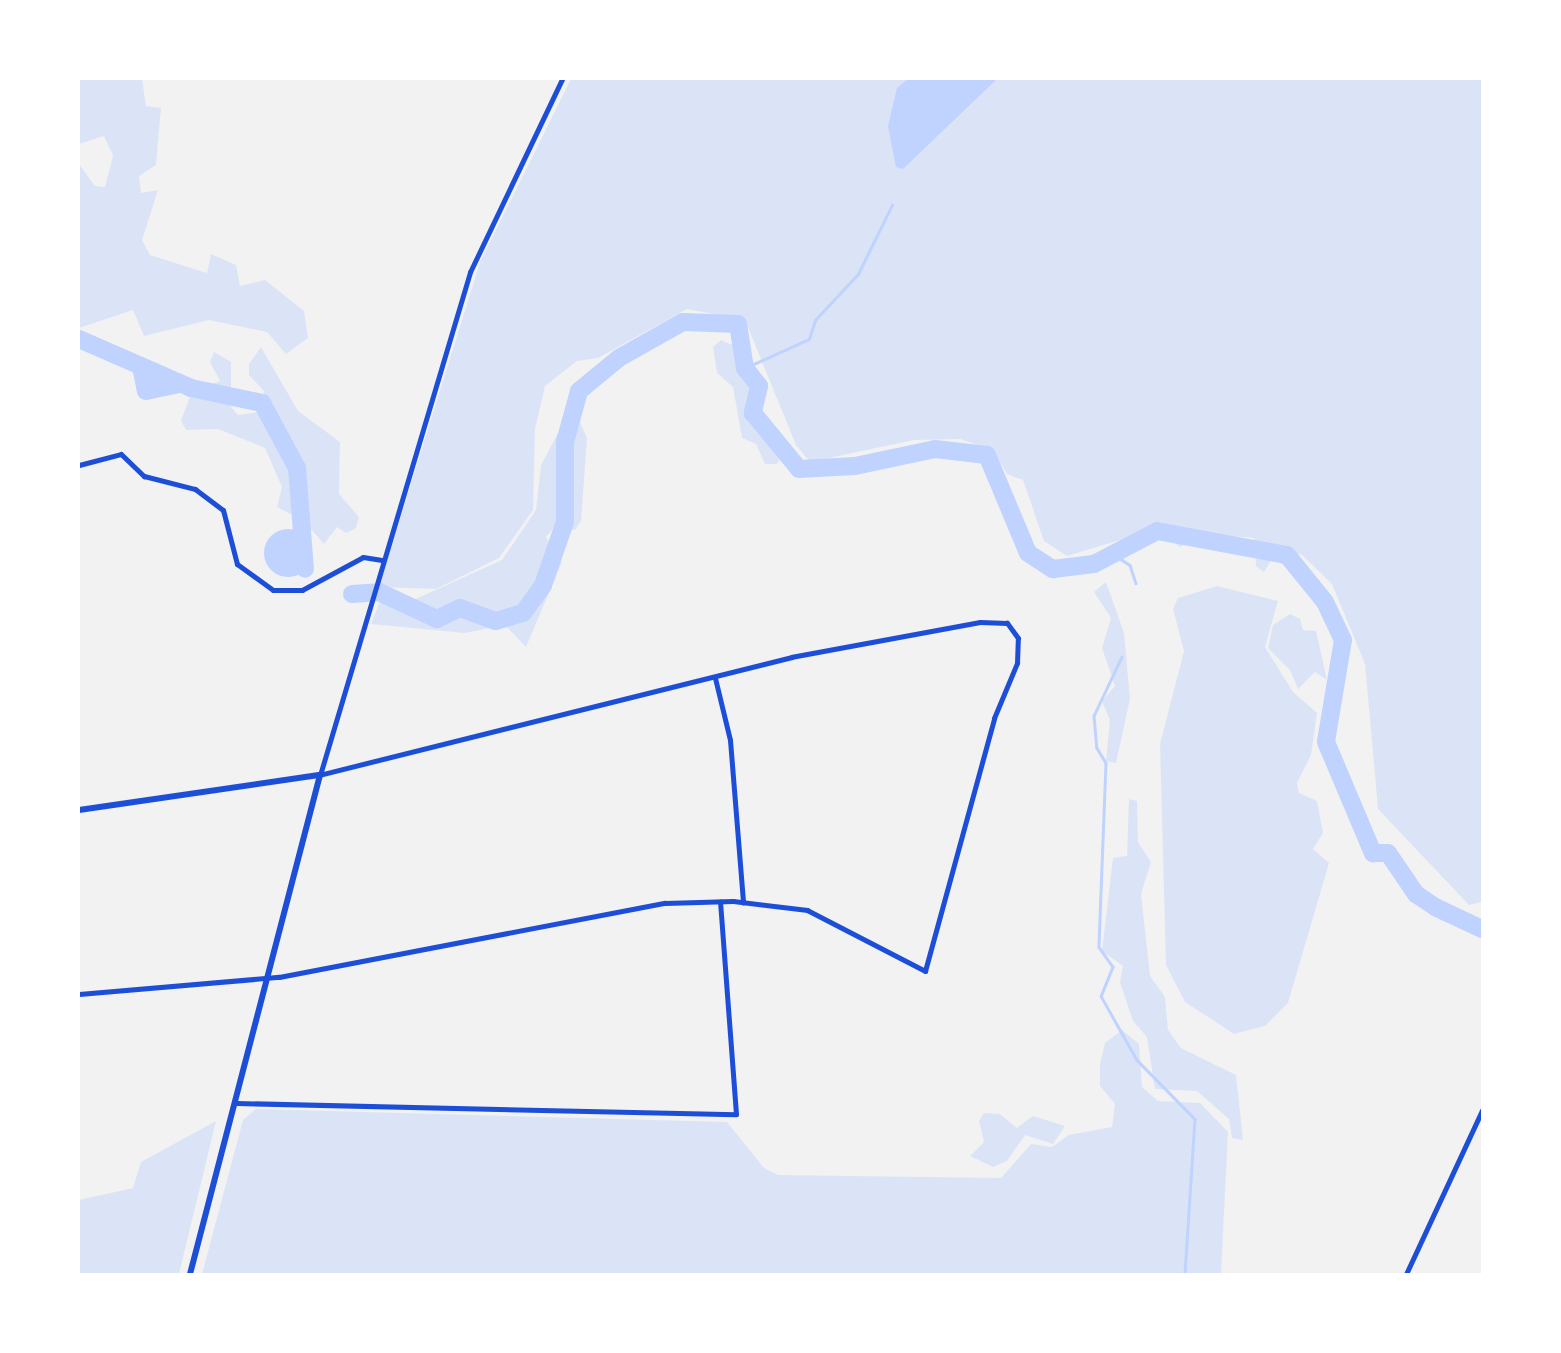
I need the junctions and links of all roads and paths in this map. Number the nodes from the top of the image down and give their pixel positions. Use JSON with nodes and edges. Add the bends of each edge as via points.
{"nodes":[{"id":1,"x":562,"y":79,"type":"edge"},
{"id":2,"x":79,"y":465,"type":"edge"},
{"id":3,"x":382,"y":560,"type":"junction"},
{"id":4,"x":715,"y":678,"type":"junction"},
{"id":5,"x":320,"y":775,"type":"junction"},
{"id":6,"x":79,"y":810,"type":"edge"},
{"id":7,"x":720,"y":902,"type":"junction"},
{"id":8,"x":743,"y":902,"type":"junction"},
{"id":9,"x":270,"y":977,"type":"junction"},
{"id":10,"x":79,"y":993,"type":"edge"},
{"id":11,"x":237,"y":1103,"type":"junction"},
{"id":12,"x":1482,"y":1110,"type":"edge"},
{"id":13,"x":190,"y":1274,"type":"edge"},
{"id":14,"x":1406,"y":1274,"type":"edge"}],
"edges":[{"from":1,"to":3,"type":"street","via":[[475,260]]},
{"from":2,"to":3,"type":"street","via":[[121,454],[144,476],[195,489],[223,510],[237,564],[273,590],[302,590],[363,556]]},
{"from":3,"to":5,"type":"street"},
{"from":4,"to":5,"type":"street"},
{"from":4,"to":8,"type":"street","via":[[730,740]]},
{"from":4,"to":8,"type":"street","via":[[981,622],[1000,620],[1018,638],[1017,663],[994,718],[925,971],[878,951],[827,917]]},
{"from":5,"to":6,"type":"street","via":[[206,796]]},
{"from":5,"to":9,"type":"street"},
{"from":7,"to":8,"type":"street"},
{"from":7,"to":9,"type":"street","via":[[628,908],[456,946]]},
{"from":7,"to":11,"type":"street","via":[[736,1114]]},
{"from":9,"to":10,"type":"street"},
{"from":9,"to":11,"type":"street"},
{"from":11,"to":13,"type":"street"},
{"from":12,"to":14,"type":"street"}]}
